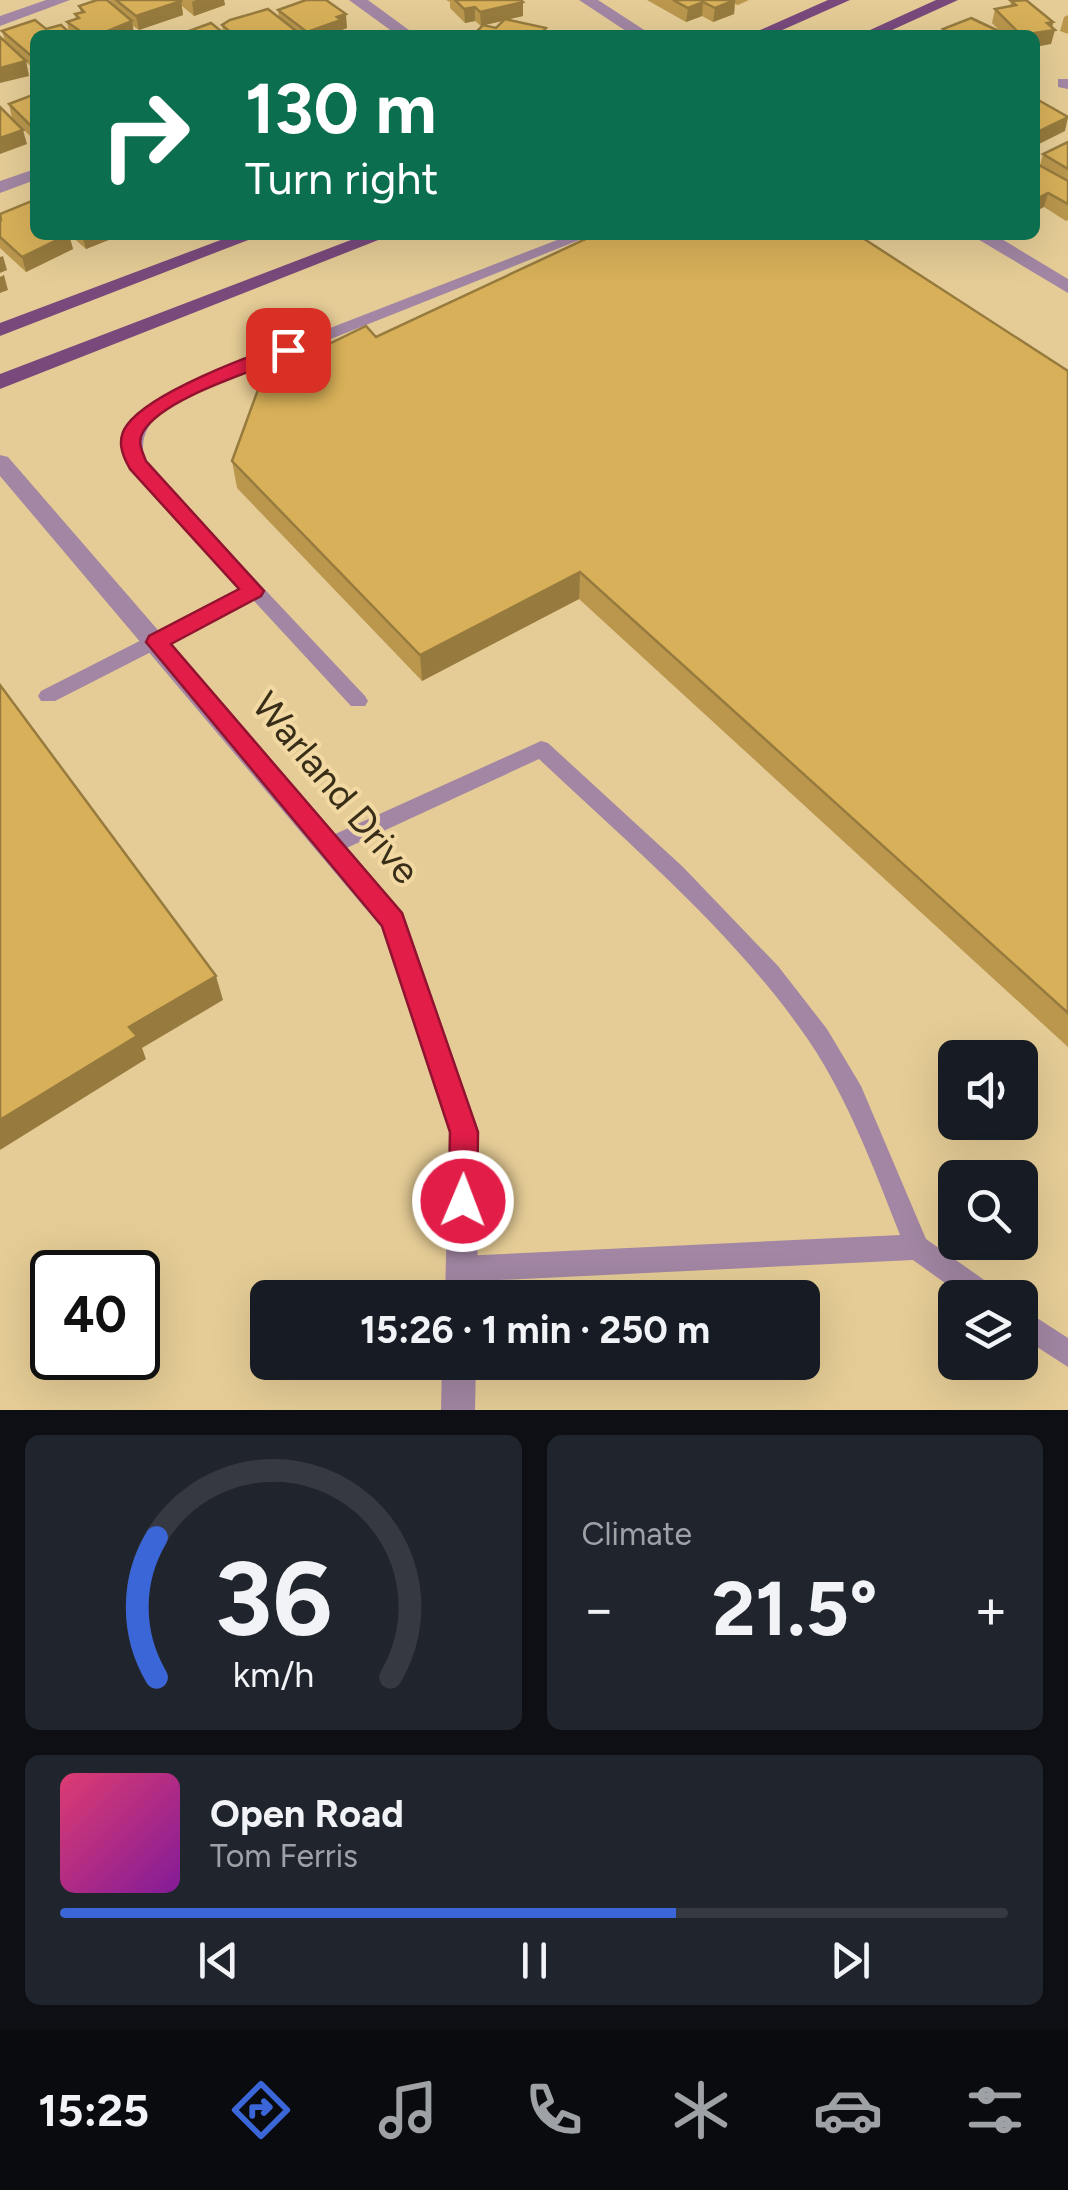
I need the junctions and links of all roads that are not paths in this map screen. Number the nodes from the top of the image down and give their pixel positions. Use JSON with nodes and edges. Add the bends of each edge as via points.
{"nodes":[{"id":1,"x":62,"y":0,"type":"edge"},
{"id":2,"x":358,"y":0,"type":"edge"},
{"id":3,"x":588,"y":0,"type":"edge"},
{"id":4,"x":842,"y":0,"type":"edge"},
{"id":5,"x":950,"y":0,"type":"edge"},
{"id":6,"x":0,"y":21,"type":"edge"},
{"id":7,"x":397,"y":30,"type":"edge"},
{"id":8,"x":636,"y":30,"type":"edge"},
{"id":9,"x":769,"y":30,"type":"edge"},
{"id":10,"x":880,"y":30,"type":"edge"},
{"id":11,"x":30,"y":176,"type":"edge"},
{"id":12,"x":0,"y":187,"type":"edge"},
{"id":13,"x":238,"y":240,"type":"edge"},
{"id":14,"x":368,"y":240,"type":"edge"},
{"id":15,"x":571,"y":240,"type":"edge"},
{"id":16,"x":990,"y":240,"type":"edge"},
{"id":17,"x":1064,"y":280,"type":"edge"},
{"id":18,"x":0,"y":330,"type":"edge"},
{"id":19,"x":0,"y":382,"type":"edge"},
{"id":20,"x":0,"y":462,"type":"edge"},
{"id":21,"x":254,"y":591,"type":"junction"},
{"id":22,"x":157,"y":642,"type":"junction"},
{"id":23,"x":48,"y":696,"type":"dead end"},
{"id":24,"x":358,"y":701,"type":"dead end"},
{"id":25,"x":330,"y":846,"type":"junction"},
{"id":26,"x":916,"y":1247,"type":"junction"},
{"id":27,"x":462,"y":1270,"type":"junction"},
{"id":28,"x":462,"y":1280,"type":"edge"},
{"id":29,"x":963,"y":1280,"type":"edge"},
{"id":30,"x":1038,"y":1333,"type":"edge"},
{"id":31,"x":1068,"y":1354,"type":"edge"},
{"id":32,"x":457,"y":1380,"type":"edge"},
{"id":33,"x":458,"y":1410,"type":"edge"}],
"edges":[{"from":1,"to":6,"type":"street"},
{"from":2,"to":7,"type":"street"},
{"from":3,"to":8,"type":"street"},
{"from":4,"to":9,"type":"main road"},
{"from":5,"to":10,"type":"main road"},
{"from":11,"to":12,"type":"street"},
{"from":13,"to":18,"type":"main road"},
{"from":14,"to":19,"type":"main road"},
{"from":15,"to":21,"type":"lane","via":[[189,389],[134,429],[130,446],[137,464]]},
{"from":16,"to":17,"type":"street"},
{"from":20,"to":22,"type":"street","name":"Warland Drive"},
{"from":21,"to":22,"type":"lane"},
{"from":21,"to":24,"type":"lane"},
{"from":22,"to":23,"type":"lane"},
{"from":22,"to":25,"type":"street","name":"Warland Drive"},
{"from":25,"to":26,"type":"lane","via":[[541,750],[720,919],[800,1010],[871,1127]]},
{"from":25,"to":27,"type":"street","name":"Warland Drive","via":[[393,920],[464,1132]]},
{"from":26,"to":27,"type":"lane"},
{"from":26,"to":29,"type":"lane"},
{"from":27,"to":28,"type":"street","name":"Warland Drive"},
{"from":30,"to":31,"type":"lane"},
{"from":32,"to":33,"type":"street"}]}
